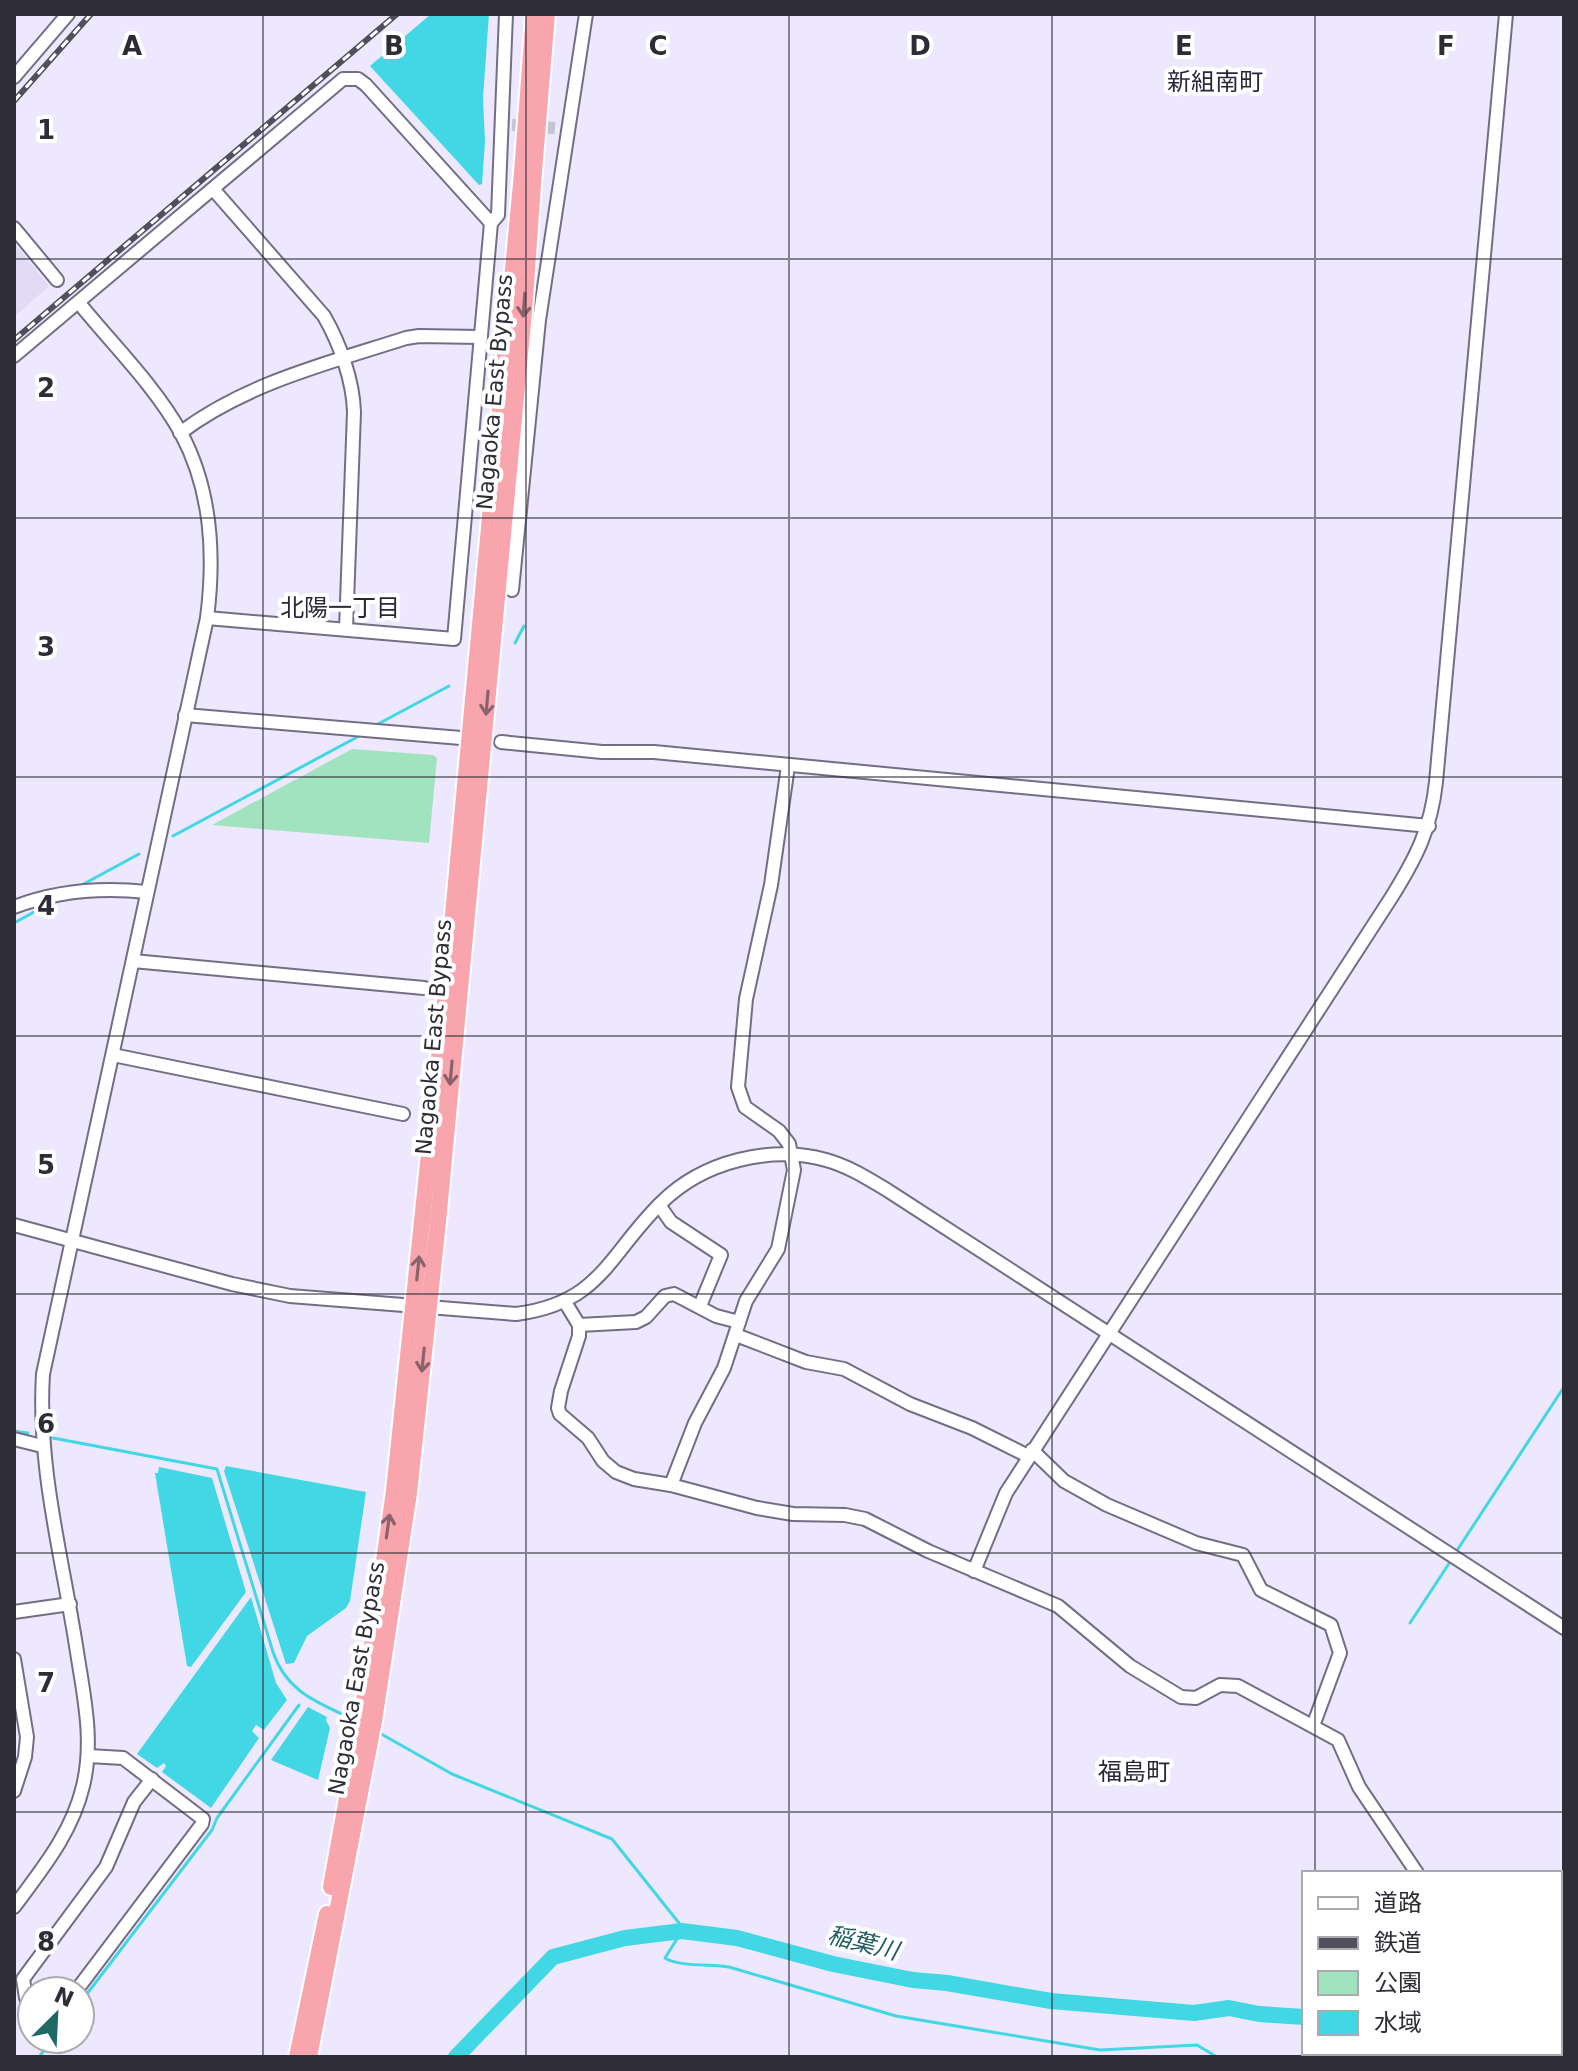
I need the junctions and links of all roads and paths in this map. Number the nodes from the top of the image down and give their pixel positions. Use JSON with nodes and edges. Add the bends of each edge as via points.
{"nodes":[{"id":1,"x":68,"y":14,"type":"edge"},
{"id":2,"x":506,"y":14,"type":"edge"},
{"id":3,"x":534,"y":14,"type":"edge"},
{"id":4,"x":547,"y":14,"type":"edge"},
{"id":5,"x":586,"y":14,"type":"edge"},
{"id":6,"x":1506,"y":14,"type":"edge"},
{"id":7,"x":14,"y":77,"type":"edge"},
{"id":8,"x":528,"y":172,"type":"junction"},
{"id":9,"x":213,"y":189,"type":"junction"},
{"id":10,"x":491,"y":223,"type":"junction"},
{"id":11,"x":14,"y":228,"type":"edge"},
{"id":12,"x":57,"y":280,"type":"dead end"},
{"id":13,"x":79,"y":303,"type":"junction"},
{"id":14,"x":481,"y":337,"type":"junction"},
{"id":15,"x":14,"y":356,"type":"edge"},
{"id":16,"x":343,"y":359,"type":"junction"},
{"id":17,"x":180,"y":433,"type":"junction"},
{"id":18,"x":512,"y":590,"type":"dead end"},
{"id":19,"x":207,"y":618,"type":"junction"},
{"id":20,"x":346,"y":629,"type":"junction"},
{"id":21,"x":185,"y":715,"type":"junction"},
{"id":22,"x":461,"y":738,"type":"dead end"},
{"id":23,"x":501,"y":742,"type":"dead end"},
{"id":24,"x":788,"y":766,"type":"junction"},
{"id":25,"x":1429,"y":826,"type":"junction"},
{"id":26,"x":147,"y":892,"type":"junction"},
{"id":27,"x":14,"y":907,"type":"edge"},
{"id":28,"x":133,"y":961,"type":"junction"},
{"id":29,"x":424,"y":988,"type":"dead end"},
{"id":30,"x":113,"y":1055,"type":"junction"},
{"id":31,"x":403,"y":1114,"type":"dead end"},
{"id":32,"x":793,"y":1155,"type":"junction"},
{"id":33,"x":659,"y":1205,"type":"junction"},
{"id":34,"x":14,"y":1225,"type":"edge"},
{"id":35,"x":72,"y":1240,"type":"junction"},
{"id":36,"x":565,"y":1302,"type":"junction"},
{"id":37,"x":700,"y":1306,"type":"junction"},
{"id":38,"x":421,"y":1307,"type":"junction"},
{"id":39,"x":579,"y":1325,"type":"junction"},
{"id":40,"x":737,"y":1328,"type":"junction"},
{"id":41,"x":1109,"y":1332,"type":"junction"},
{"id":42,"x":14,"y":1439,"type":"edge"},
{"id":43,"x":42,"y":1446,"type":"junction"},
{"id":44,"x":1030,"y":1453,"type":"junction"},
{"id":45,"x":671,"y":1485,"type":"junction"},
{"id":46,"x":974,"y":1571,"type":"junction"},
{"id":47,"x":70,"y":1604,"type":"junction"},
{"id":48,"x":14,"y":1612,"type":"edge"},
{"id":49,"x":1564,"y":1628,"type":"edge"},
{"id":50,"x":14,"y":1659,"type":"edge"},
{"id":51,"x":1313,"y":1726,"type":"junction"},
{"id":52,"x":364,"y":1739,"type":"junction"},
{"id":53,"x":89,"y":1756,"type":"junction"},
{"id":54,"x":152,"y":1779,"type":"junction"},
{"id":55,"x":14,"y":1791,"type":"edge"},
{"id":56,"x":1416,"y":1871,"type":"edge"},
{"id":57,"x":14,"y":1907,"type":"edge"},
{"id":58,"x":26,"y":1975,"type":"edge"},
{"id":59,"x":88,"y":1975,"type":"edge"},
{"id":60,"x":297,"y":2057,"type":"edge"},
{"id":61,"x":309,"y":2057,"type":"edge"}],
"edges":[{"from":1,"to":7,"type":"street"},
{"from":2,"to":10,"type":"street","via":[[507,125],[498,215]]},
{"from":3,"to":8,"type":"highway","name":"Nagaoka East Bypass","bridge":true},
{"from":4,"to":8,"type":"highway","name":"Nagaoka East Bypass","bridge":true},
{"from":5,"to":18,"type":"street","via":[[562,129]]},
{"from":6,"to":25,"type":"street"},
{"from":8,"to":38,"type":"highway","name":"Nagaoka East Bypass","via":[[523,328]]},
{"from":9,"to":10,"type":"street","via":[[336,84],[351,78],[366,85]]},
{"from":9,"to":13,"type":"street"},
{"from":9,"to":16,"type":"street","via":[[324,316]]},
{"from":10,"to":14,"type":"street"},
{"from":11,"to":12,"type":"street"},
{"from":13,"to":15,"type":"street"},
{"from":13,"to":17,"type":"street"},
{"from":14,"to":16,"type":"street","via":[[419,336]]},
{"from":14,"to":20,"type":"street","via":[[454,639]]},
{"from":16,"to":17,"type":"street","via":[[272,381]]},
{"from":16,"to":20,"type":"street","via":[[354,412]]},
{"from":17,"to":19,"type":"street","via":[[200,479],[209,525]]},
{"from":19,"to":20,"type":"street"},
{"from":19,"to":21,"type":"street"},
{"from":21,"to":22,"type":"street"},
{"from":21,"to":26,"type":"street"},
{"from":23,"to":24,"type":"street"},
{"from":24,"to":25,"type":"street"},
{"from":24,"to":32,"type":"street","via":[[771,885],[744,1008],[738,1087],[745,1107],[784,1137]]},
{"from":25,"to":41,"type":"street","via":[[1410,867]]},
{"from":26,"to":27,"type":"street","via":[[76,891]]},
{"from":26,"to":28,"type":"street"},
{"from":28,"to":29,"type":"street"},
{"from":28,"to":30,"type":"street"},
{"from":30,"to":31,"type":"street"},
{"from":30,"to":35,"type":"street"},
{"from":32,"to":33,"type":"street","via":[[744,1158],[711,1169]]},
{"from":32,"to":40,"type":"street","via":[[778,1249],[750,1293]]},
{"from":32,"to":41,"type":"street","via":[[863,1175]]},
{"from":33,"to":36,"type":"street","via":[[605,1272]]},
{"from":33,"to":37,"type":"street","via":[[671,1222],[721,1255]]},
{"from":34,"to":35,"type":"street"},
{"from":35,"to":38,"type":"street","via":[[275,1293]]},
{"from":35,"to":43,"type":"street","via":[[43,1374]]},
{"from":36,"to":38,"type":"street","via":[[516,1314]]},
{"from":36,"to":39,"type":"street"},
{"from":37,"to":39,"type":"street","via":[[674,1294],[636,1322]]},
{"from":37,"to":40,"type":"street"},
{"from":38,"to":52,"type":"highway","name":"Nagaoka East Bypass","via":[[409,1493]]},
{"from":39,"to":45,"type":"street","via":[[560,1414],[616,1472]]},
{"from":40,"to":44,"type":"street","via":[[806,1362],[844,1369],[910,1404]]},
{"from":40,"to":45,"type":"street"},
{"from":41,"to":44,"type":"street"},
{"from":41,"to":49,"type":"street"},
{"from":42,"to":43,"type":"street"},
{"from":43,"to":47,"type":"street"},
{"from":44,"to":46,"type":"street","via":[[1006,1493]]},
{"from":44,"to":51,"type":"street","via":[[1064,1481],[1107,1505],[1196,1543],[1243,1555],[1261,1590],[1331,1625],[1340,1653]]},
{"from":45,"to":46,"type":"street","via":[[784,1512],[865,1519]]},
{"from":46,"to":51,"type":"street","via":[[1058,1606],[1130,1666],[1181,1697],[1196,1698],[1220,1685],[1238,1686]]},
{"from":47,"to":48,"type":"street"},
{"from":47,"to":53,"type":"street"},
{"from":50,"to":55,"type":"street","via":[[27,1737]]},
{"from":51,"to":56,"type":"street","via":[[1338,1740],[1359,1787]]},
{"from":52,"to":60,"type":"highway","name":"Nagaoka East Bypass"},
{"from":52,"to":61,"type":"highway","name":"Nagaoka East Bypass"},
{"from":53,"to":54,"type":"street","via":[[123,1758]]},
{"from":53,"to":57,"type":"street","via":[[70,1825]]},
{"from":54,"to":58,"type":"street","via":[[134,1802],[106,1867]]},
{"from":54,"to":59,"type":"street","via":[[201,1816],[202,1824]]}]}
